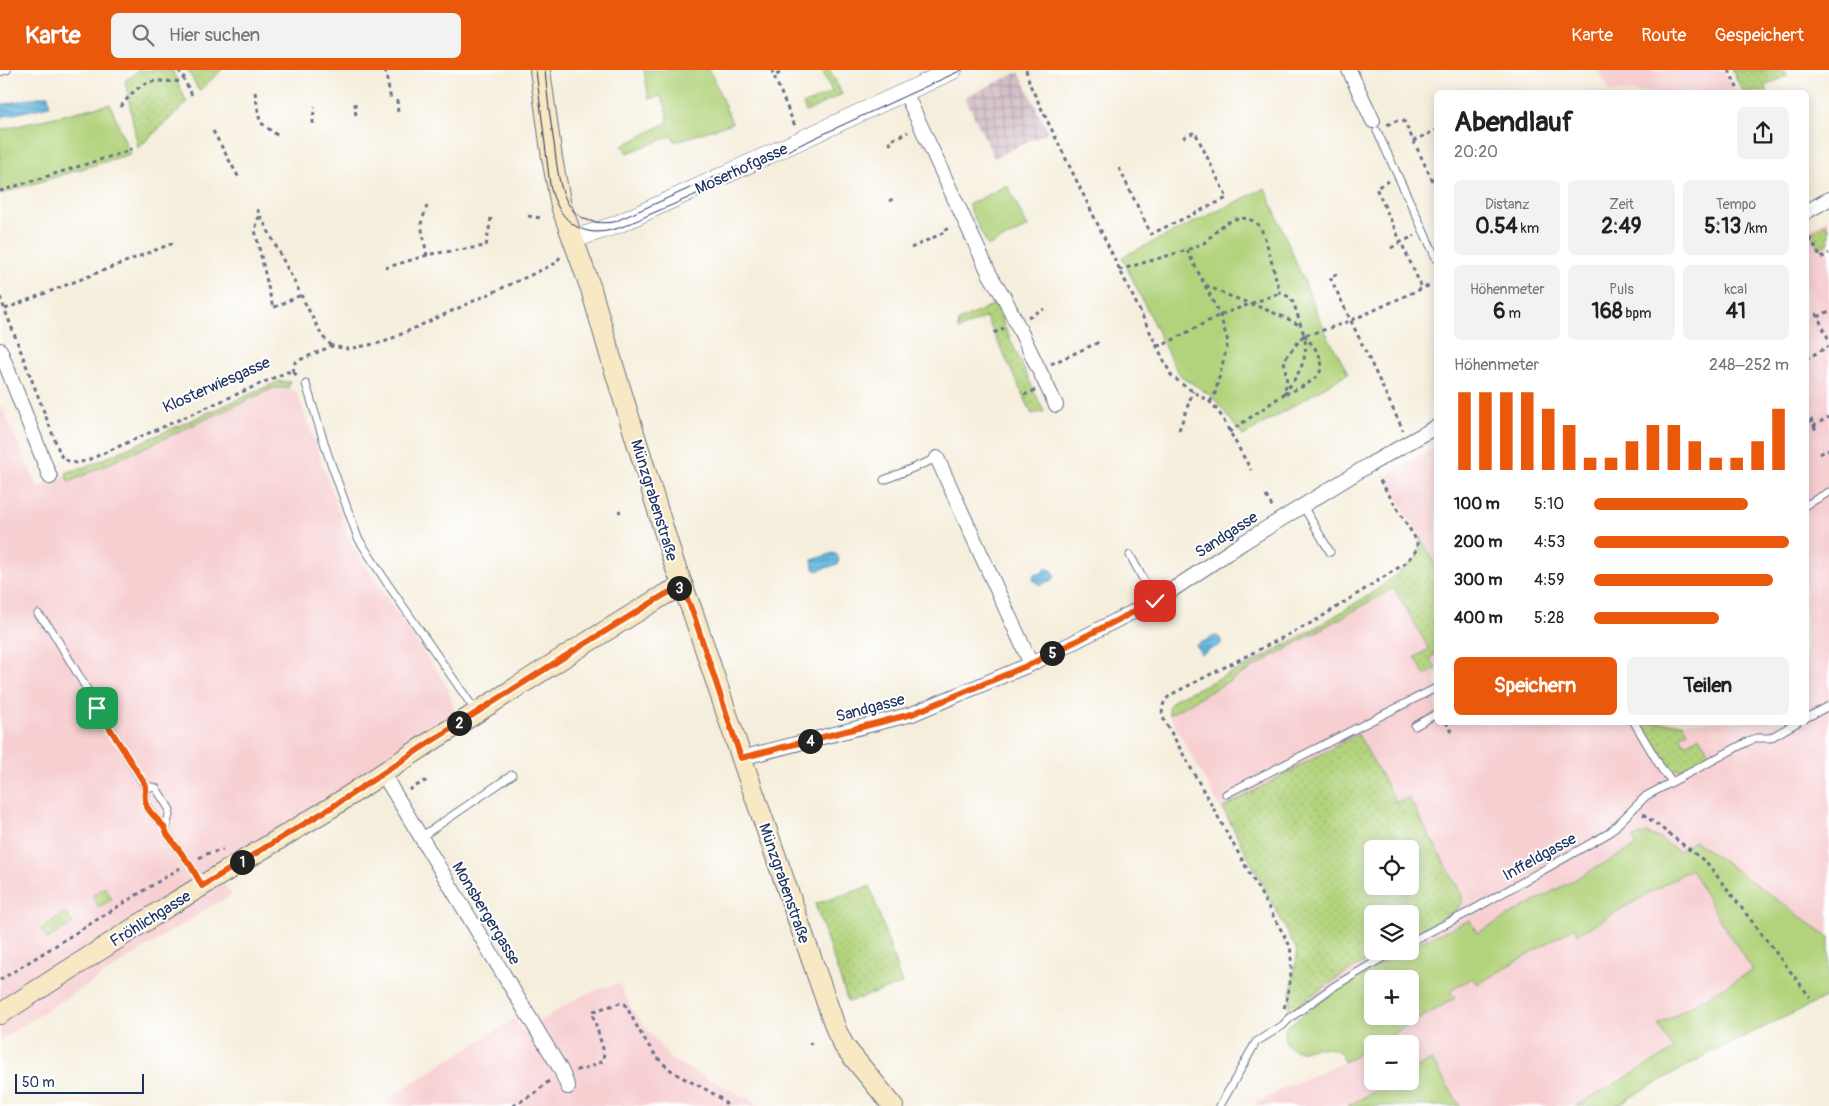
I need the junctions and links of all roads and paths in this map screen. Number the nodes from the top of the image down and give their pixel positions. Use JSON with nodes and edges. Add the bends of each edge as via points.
{"nodes":[{"id":1,"x":7,"y":70,"type":"edge"},
{"id":2,"x":179,"y":70,"type":"edge"},
{"id":3,"x":185,"y":70,"type":"edge"},
{"id":4,"x":385,"y":70,"type":"edge"},
{"id":5,"x":540,"y":70,"type":"edge"},
{"id":6,"x":772,"y":70,"type":"edge"},
{"id":7,"x":1026,"y":70,"type":"edge"},
{"id":8,"x":1349,"y":70,"type":"edge"},
{"id":9,"x":1728,"y":70,"type":"edge"},
{"id":10,"x":946,"y":71,"type":"edge"},
{"id":11,"x":0,"y":72,"type":"edge"},
{"id":12,"x":780,"y":73,"type":"dead end"},
{"id":13,"x":774,"y":76,"type":"junction"},
{"id":14,"x":184,"y":78,"type":"junction"},
{"id":15,"x":1738,"y":90,"type":"edge"},
{"id":16,"x":255,"y":92,"type":"dead end"},
{"id":17,"x":905,"y":92,"type":"junction"},
{"id":18,"x":193,"y":97,"type":"dead end"},
{"id":19,"x":391,"y":100,"type":"dead end"},
{"id":20,"x":397,"y":100,"type":"dead end"},
{"id":21,"x":355,"y":103,"type":"dead end"},
{"id":22,"x":121,"y":107,"type":"dead end"},
{"id":23,"x":315,"y":107,"type":"dead end"},
{"id":24,"x":398,"y":114,"type":"dead end"},
{"id":25,"x":356,"y":119,"type":"dead end"},
{"id":26,"x":792,"y":120,"type":"dead end"},
{"id":27,"x":313,"y":124,"type":"dead end"},
{"id":28,"x":1378,"y":126,"type":"junction"},
{"id":29,"x":212,"y":131,"type":"dead end"},
{"id":30,"x":911,"y":131,"type":"dead end"},
{"id":31,"x":1434,"y":131,"type":"edge"},
{"id":32,"x":278,"y":136,"type":"dead end"},
{"id":33,"x":1180,"y":139,"type":"dead end"},
{"id":34,"x":1413,"y":141,"type":"junction"},
{"id":35,"x":891,"y":146,"type":"dead end"},
{"id":36,"x":132,"y":148,"type":"dead end"},
{"id":37,"x":1119,"y":168,"type":"dead end"},
{"id":38,"x":239,"y":178,"type":"dead end"},
{"id":39,"x":1391,"y":180,"type":"dead end"},
{"id":40,"x":1434,"y":183,"type":"edge"},
{"id":41,"x":0,"y":191,"type":"edge"},
{"id":42,"x":895,"y":198,"type":"dead end"},
{"id":43,"x":1829,"y":199,"type":"edge"},
{"id":44,"x":889,"y":201,"type":"dead end"},
{"id":45,"x":427,"y":206,"type":"dead end"},
{"id":46,"x":257,"y":209,"type":"dead end"},
{"id":47,"x":1809,"y":210,"type":"edge"},
{"id":48,"x":260,"y":215,"type":"junction"},
{"id":49,"x":528,"y":216,"type":"dead end"},
{"id":50,"x":491,"y":218,"type":"dead end"},
{"id":51,"x":541,"y":218,"type":"dead end"},
{"id":52,"x":946,"y":228,"type":"dead end"},
{"id":53,"x":1424,"y":232,"type":"junction"},
{"id":54,"x":1809,"y":237,"type":"edge"},
{"id":55,"x":574,"y":239,"type":"junction"},
{"id":56,"x":176,"y":242,"type":"dead end"},
{"id":57,"x":1401,"y":242,"type":"junction"},
{"id":58,"x":911,"y":248,"type":"dead end"},
{"id":59,"x":1391,"y":248,"type":"dead end"},
{"id":60,"x":1188,"y":250,"type":"junction"},
{"id":61,"x":1829,"y":253,"type":"edge"},
{"id":62,"x":1434,"y":254,"type":"edge"},
{"id":63,"x":427,"y":256,"type":"junction"},
{"id":64,"x":556,"y":263,"type":"dead end"},
{"id":65,"x":385,"y":268,"type":"dead end"},
{"id":66,"x":1119,"y":270,"type":"junction"},
{"id":67,"x":1337,"y":274,"type":"dead end"},
{"id":68,"x":1205,"y":284,"type":"junction"},
{"id":69,"x":1431,"y":285,"type":"dead end"},
{"id":70,"x":1422,"y":288,"type":"junction"},
{"id":71,"x":1280,"y":293,"type":"junction"},
{"id":72,"x":302,"y":295,"type":"junction"},
{"id":73,"x":0,"y":297,"type":"edge"},
{"id":74,"x":1251,"y":303,"type":"junction"},
{"id":75,"x":5,"y":309,"type":"junction"},
{"id":76,"x":1829,"y":311,"type":"edge"},
{"id":77,"x":1220,"y":315,"type":"junction"},
{"id":78,"x":1351,"y":321,"type":"junction"},
{"id":79,"x":1301,"y":326,"type":"junction"},
{"id":80,"x":1304,"y":335,"type":"junction"},
{"id":81,"x":1095,"y":339,"type":"dead end"},
{"id":82,"x":1829,"y":340,"type":"edge"},
{"id":83,"x":332,"y":346,"type":"junction"},
{"id":84,"x":1157,"y":346,"type":"junction"},
{"id":85,"x":1829,"y":346,"type":"edge"},
{"id":86,"x":0,"y":350,"type":"edge"},
{"id":87,"x":1809,"y":357,"type":"edge"},
{"id":88,"x":1064,"y":359,"type":"dead end"},
{"id":89,"x":293,"y":372,"type":"junction"},
{"id":90,"x":306,"y":384,"type":"joint"},
{"id":91,"x":1193,"y":391,"type":"junction"},
{"id":92,"x":1283,"y":394,"type":"junction"},
{"id":93,"x":1210,"y":402,"type":"junction"},
{"id":94,"x":1056,"y":405,"type":"dead end"},
{"id":95,"x":1829,"y":417,"type":"edge"},
{"id":96,"x":1814,"y":425,"type":"junction"},
{"id":97,"x":1434,"y":428,"type":"edge"},
{"id":98,"x":1809,"y":428,"type":"edge"},
{"id":99,"x":1179,"y":430,"type":"dead end"},
{"id":100,"x":1229,"y":432,"type":"junction"},
{"id":101,"x":1404,"y":432,"type":"dead end"},
{"id":102,"x":1817,"y":433,"type":"dead end"},
{"id":103,"x":1829,"y":448,"type":"edge"},
{"id":104,"x":1820,"y":454,"type":"dead end"},
{"id":105,"x":937,"y":458,"type":"joint"},
{"id":106,"x":1251,"y":470,"type":"dead end"},
{"id":107,"x":1373,"y":472,"type":"dead end"},
{"id":108,"x":50,"y":477,"type":"dead end"},
{"id":109,"x":884,"y":480,"type":"dead end"},
{"id":110,"x":1829,"y":492,"type":"edge"},
{"id":111,"x":1809,"y":503,"type":"edge"},
{"id":112,"x":1303,"y":506,"type":"junction"},
{"id":113,"x":1330,"y":552,"type":"dead end"},
{"id":114,"x":1130,"y":555,"type":"dead end"},
{"id":115,"x":682,"y":586,"type":"junction"},
{"id":116,"x":1155,"y":601,"type":"junction"},
{"id":117,"x":38,"y":614,"type":"dead end"},
{"id":118,"x":1031,"y":664,"type":"junction"},
{"id":119,"x":1434,"y":689,"type":"edge"},
{"id":120,"x":1829,"y":706,"type":"edge"},
{"id":121,"x":477,"y":712,"type":"junction"},
{"id":122,"x":1434,"y":715,"type":"edge"},
{"id":123,"x":1809,"y":716,"type":"edge"},
{"id":124,"x":1448,"y":725,"type":"edge"},
{"id":125,"x":1636,"y":725,"type":"edge"},
{"id":126,"x":1793,"y":725,"type":"edge"},
{"id":127,"x":1415,"y":726,"type":"dead end"},
{"id":128,"x":1452,"y":732,"type":"dead end"},
{"id":129,"x":741,"y":758,"type":"junction"},
{"id":130,"x":383,"y":774,"type":"junction"},
{"id":131,"x":512,"y":775,"type":"dead end"},
{"id":132,"x":1672,"y":781,"type":"junction"},
{"id":133,"x":427,"y":784,"type":"dead end"},
{"id":134,"x":417,"y":785,"type":"dead end"},
{"id":135,"x":146,"y":786,"type":"junction"},
{"id":136,"x":1226,"y":794,"type":"dead end"},
{"id":137,"x":1635,"y":807,"type":"junction"},
{"id":138,"x":166,"y":828,"type":"junction"},
{"id":139,"x":421,"y":837,"type":"junction"},
{"id":140,"x":170,"y":874,"type":"dead end"},
{"id":141,"x":202,"y":886,"type":"junction"},
{"id":142,"x":1419,"y":937,"type":"edge"},
{"id":143,"x":1379,"y":960,"type":"edge"},
{"id":144,"x":0,"y":980,"type":"edge"},
{"id":145,"x":1810,"y":997,"type":"dead end"},
{"id":146,"x":0,"y":1014,"type":"edge"},
{"id":147,"x":1272,"y":1033,"type":"junction"},
{"id":148,"x":561,"y":1070,"type":"junction"},
{"id":149,"x":568,"y":1088,"type":"dead end"},
{"id":150,"x":512,"y":1106,"type":"edge"},
{"id":151,"x":728,"y":1106,"type":"edge"},
{"id":152,"x":893,"y":1106,"type":"edge"},
{"id":153,"x":1220,"y":1106,"type":"edge"}],
"edges":[{"from":1,"to":11,"type":"lane"},
{"from":2,"to":14,"type":"path"},
{"from":3,"to":14,"type":"path"},
{"from":4,"to":19,"type":"path"},
{"from":5,"to":55,"type":"main road","name":"Münzgrabenstraße","via":[[556,184]]},
{"from":6,"to":13,"type":"path"},
{"from":7,"to":66,"type":"path","via":[[1030,85]]},
{"from":8,"to":28,"type":"street"},
{"from":9,"to":15,"type":"path"},
{"from":10,"to":17,"type":"street","name":"Moserhofgasse"},
{"from":12,"to":13,"type":"path"},
{"from":13,"to":26,"type":"path"},
{"from":14,"to":18,"type":"path"},
{"from":14,"to":22,"type":"path","via":[[175,82],[148,83],[134,91]]},
{"from":16,"to":32,"type":"path","via":[[260,122]]},
{"from":17,"to":55,"type":"street","name":"Moserhofgasse","via":[[616,225]]},
{"from":17,"to":94,"type":"street","via":[[990,275],[1005,299]]},
{"from":20,"to":24,"type":"path"},
{"from":21,"to":25,"type":"path"},
{"from":23,"to":27,"type":"path"},
{"from":28,"to":34,"type":"path","via":[[1404,121]]},
{"from":28,"to":53,"type":"lane"},
{"from":29,"to":38,"type":"path"},
{"from":30,"to":35,"type":"path","via":[[889,141]]},
{"from":31,"to":34,"type":"path"},
{"from":33,"to":37,"type":"path","via":[[1195,132],[1227,198],[1151,234]]},
{"from":34,"to":40,"type":"path"},
{"from":36,"to":41,"type":"path"},
{"from":39,"to":57,"type":"path","via":[[1376,188]]},
{"from":42,"to":44,"type":"path"},
{"from":43,"to":47,"type":"street"},
{"from":45,"to":63,"type":"path","via":[[421,224]]},
{"from":46,"to":48,"type":"path"},
{"from":48,"to":72,"type":"path"},
{"from":48,"to":72,"type":"path","via":[[255,230],[273,308]]},
{"from":49,"to":51,"type":"path"},
{"from":50,"to":63,"type":"path","via":[[486,246]]},
{"from":52,"to":58,"type":"path","via":[[947,231]]},
{"from":53,"to":57,"type":"path"},
{"from":53,"to":62,"type":"lane"},
{"from":54,"to":61,"type":"path","via":[[1820,258]]},
{"from":55,"to":115,"type":"main road","name":"Münzgrabenstraße"},
{"from":56,"to":75,"type":"path"},
{"from":57,"to":59,"type":"path"},
{"from":57,"to":70,"type":"path"},
{"from":60,"to":66,"type":"path"},
{"from":60,"to":68,"type":"path"},
{"from":60,"to":71,"type":"path","via":[[1204,243],[1224,224],[1248,218],[1260,226],[1263,233]]},
{"from":63,"to":65,"type":"path"},
{"from":64,"to":83,"type":"path","via":[[384,342],[348,349]]},
{"from":66,"to":84,"type":"path"},
{"from":67,"to":78,"type":"path","via":[[1330,277]]},
{"from":68,"to":74,"type":"path"},
{"from":68,"to":77,"type":"path"},
{"from":69,"to":70,"type":"path"},
{"from":70,"to":78,"type":"path"},
{"from":71,"to":74,"type":"path"},
{"from":71,"to":79,"type":"path","via":[[1290,296]]},
{"from":72,"to":83,"type":"path","via":[[322,336]]},
{"from":73,"to":75,"type":"path","name":"Klosterwiesgasse"},
{"from":74,"to":77,"type":"path"},
{"from":74,"to":79,"type":"path"},
{"from":75,"to":89,"type":"path","name":"Klosterwiesgasse","via":[[61,456],[68,462],[88,460],[286,372]]},
{"from":76,"to":82,"type":"path","via":[[1817,315]]},
{"from":77,"to":84,"type":"path"},
{"from":77,"to":93,"type":"path","via":[[1228,342]]},
{"from":78,"to":80,"type":"path"},
{"from":78,"to":101,"type":"path"},
{"from":79,"to":80,"type":"path"},
{"from":80,"to":92,"type":"path","via":[[1306,345],[1302,368]]},
{"from":80,"to":92,"type":"path","via":[[1284,360],[1287,383]]},
{"from":80,"to":92,"type":"path","via":[[1318,353],[1321,372],[1313,381]]},
{"from":81,"to":88,"type":"path","via":[[1097,343]]},
{"from":83,"to":89,"type":"path","via":[[295,362]]},
{"from":84,"to":91,"type":"path","via":[[1171,375]]},
{"from":85,"to":87,"type":"path"},
{"from":86,"to":108,"type":"street"},
{"from":89,"to":90,"type":"path","name":"Klosterwiesgasse"},
{"from":90,"to":121,"type":"lane","via":[[358,538]]},
{"from":91,"to":93,"type":"path"},
{"from":91,"to":99,"type":"path"},
{"from":92,"to":100,"type":"path"},
{"from":93,"to":100,"type":"path"},
{"from":95,"to":96,"type":"path"},
{"from":96,"to":98,"type":"path"},
{"from":96,"to":102,"type":"path","bridge":true,"via":[[1810,419]]},
{"from":97,"to":112,"type":"street","name":"Sandgasse"},
{"from":100,"to":106,"type":"path"},
{"from":103,"to":104,"type":"path"},
{"from":105,"to":109,"type":"lane"},
{"from":105,"to":118,"type":"street"},
{"from":107,"to":147,"type":"path","via":[[1417,541],[1412,557],[1295,633],[1172,694],[1164,701],[1162,710],[1163,718],[1290,946],[1288,999]]},
{"from":110,"to":111,"type":"lane"},
{"from":112,"to":113,"type":"lane"},
{"from":112,"to":116,"type":"street","name":"Sandgasse"},
{"from":114,"to":116,"type":"lane"},
{"from":115,"to":121,"type":"main road","name":"Fröhlichgasse"},
{"from":115,"to":129,"type":"main road","name":"Münzgrabenstraße"},
{"from":116,"to":118,"type":"street","name":"Sandgasse"},
{"from":117,"to":135,"type":"lane","via":[[51,629]]},
{"from":118,"to":129,"type":"street","name":"Sandgasse","via":[[912,714]]},
{"from":119,"to":136,"type":"lane"},
{"from":120,"to":123,"type":"lane"},
{"from":121,"to":130,"type":"main road","name":"Fröhlichgasse"},
{"from":122,"to":127,"type":"lane"},
{"from":124,"to":128,"type":"path"},
{"from":125,"to":132,"type":"lane"},
{"from":126,"to":132,"type":"lane","name":"Inffeldgasse","via":[[1770,738],[1747,742]]},
{"from":129,"to":152,"type":"main road","name":"Münzgrabenstraße","via":[[837,1032],[844,1046]]},
{"from":130,"to":139,"type":"street","name":"Monsbergergasse"},
{"from":130,"to":141,"type":"main road","name":"Fröhlichgasse"},
{"from":131,"to":139,"type":"lane"},
{"from":132,"to":137,"type":"lane","name":"Inffeldgasse","via":[[1646,796]]},
{"from":133,"to":134,"type":"path","via":[[425,780]]},
{"from":135,"to":138,"type":"lane","via":[[147,806],[152,816]]},
{"from":135,"to":138,"type":"lane","via":[[156,788],[170,810]]},
{"from":137,"to":142,"type":"lane","name":"Inffeldgasse","via":[[1609,833]]},
{"from":137,"to":145,"type":"path","via":[[1707,863]]},
{"from":138,"to":141,"type":"lane"},
{"from":139,"to":148,"type":"street","name":"Monsbergergasse"},
{"from":140,"to":144,"type":"path"},
{"from":141,"to":146,"type":"main road","name":"Fröhlichgasse"},
{"from":143,"to":147,"type":"lane","via":[[1333,987]]},
{"from":147,"to":153,"type":"lane","via":[[1256,1042]]},
{"from":148,"to":149,"type":"street","name":"Monsbergergasse"},
{"from":148,"to":150,"type":"path","via":[[535,1093]]},
{"from":148,"to":151,"type":"path","via":[[585,1069],[603,1061],[604,1052],[594,1011],[625,1004],[660,1062],[722,1099]]}]}
